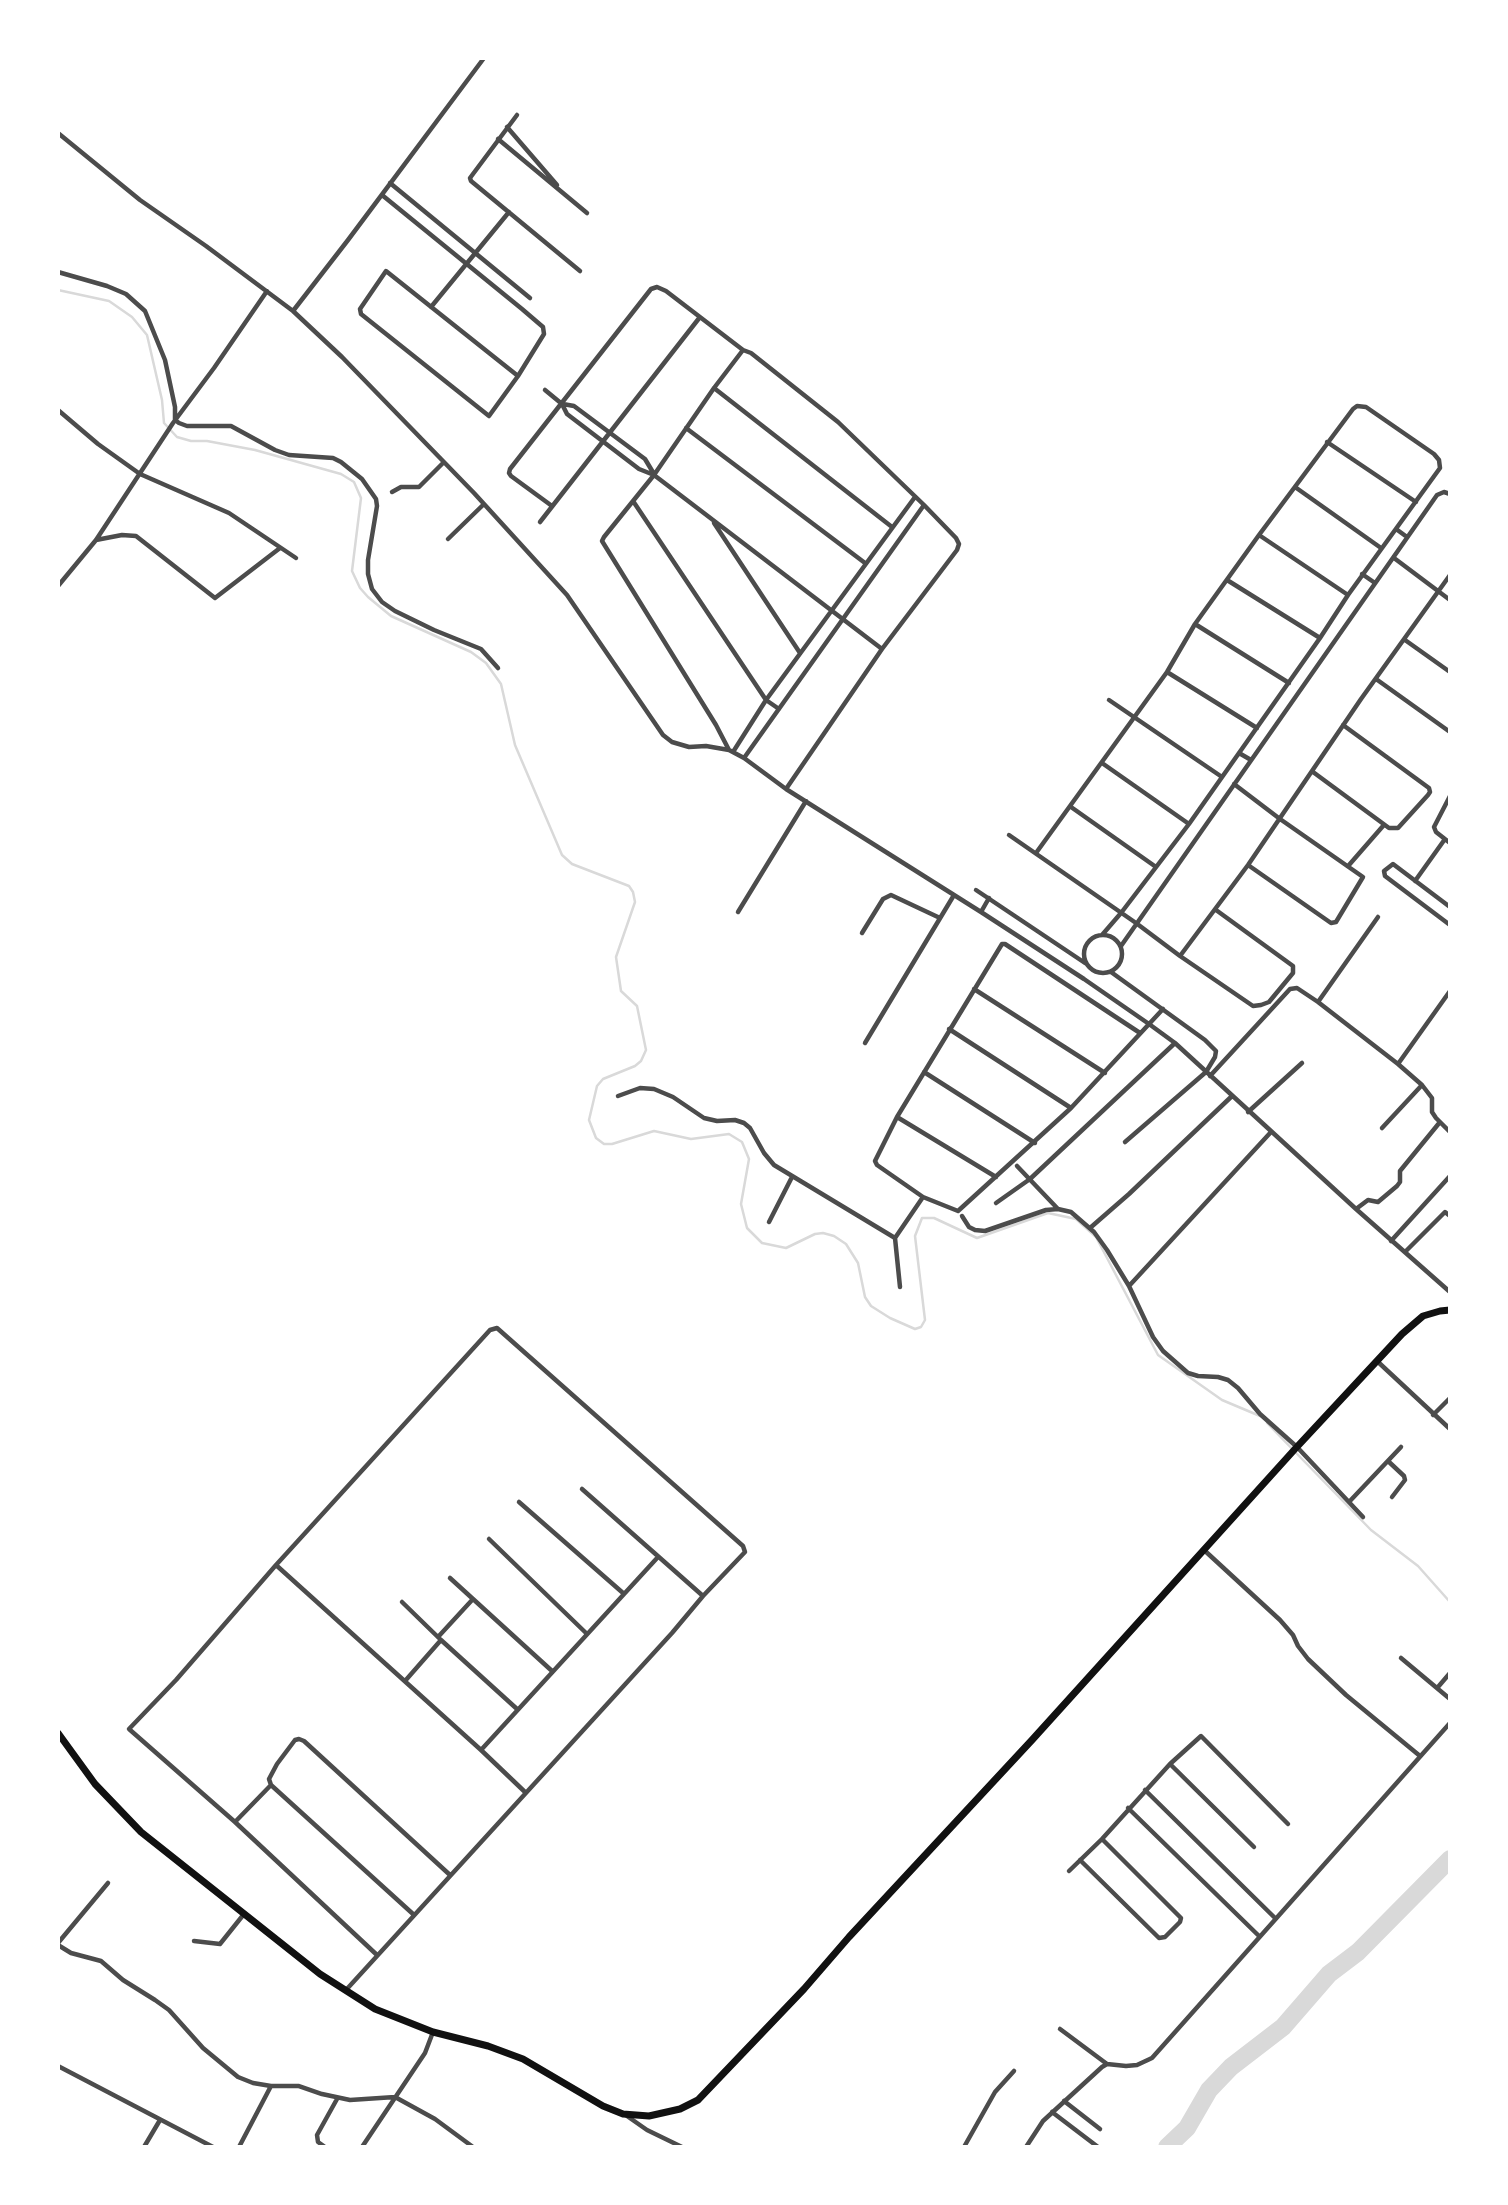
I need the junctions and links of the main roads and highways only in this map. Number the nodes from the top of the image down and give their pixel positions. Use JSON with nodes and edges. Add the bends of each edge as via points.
{"nodes":[{"id":1,"x":1450,"y":1310,"type":"edge"},
{"id":2,"x":58,"y":1733,"type":"edge"},
{"id":3,"x":61,"y":1745,"type":"edge"}],
"edges":[{"from":1,"to":3,"type":"main road","via":[[1423,1317],[1402,1334],[804,1989],[698,2100],[680,2109],[649,2116],[623,2114],[523,2059],[375,2009],[320,1974],[141,1832]]},
{"from":2,"to":3,"type":"main road"}]}
